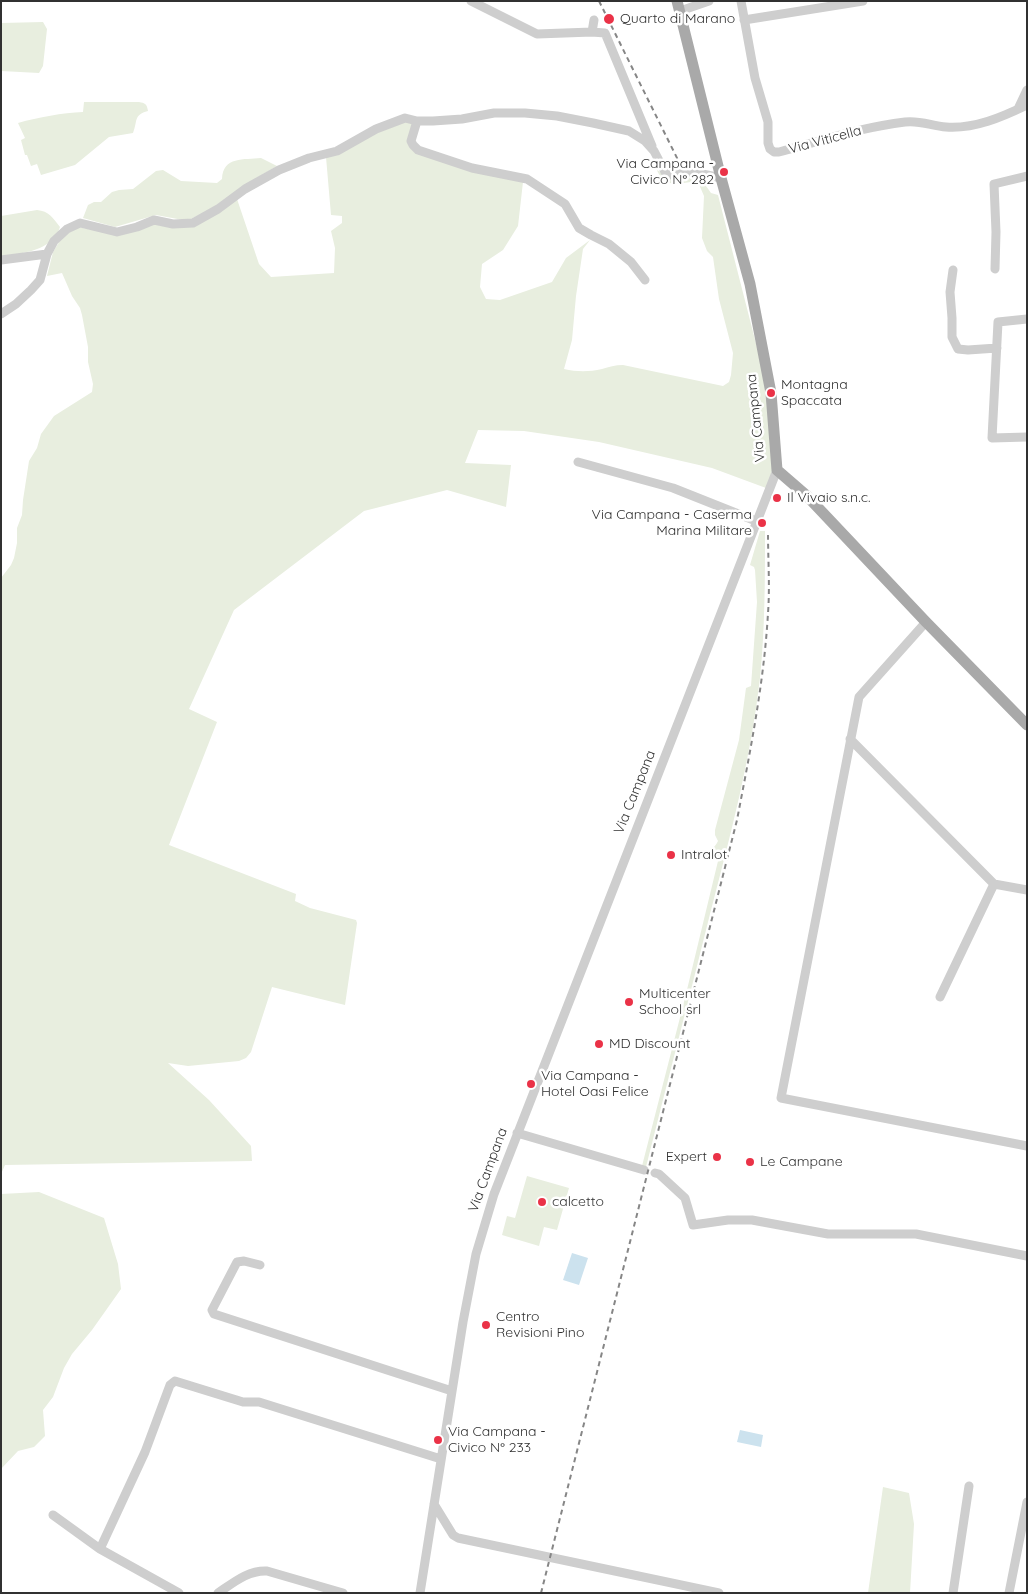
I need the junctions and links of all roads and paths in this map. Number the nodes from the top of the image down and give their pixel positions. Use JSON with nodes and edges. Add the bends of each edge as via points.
{"nodes":[{"id":1,"x":471,"y":1,"type":"edge"},
{"id":2,"x":709,"y":1,"type":"edge"},
{"id":3,"x":740,"y":1,"type":"edge"},
{"id":4,"x":863,"y":1,"type":"edge"},
{"id":5,"x":678,"y":6,"type":"edge"},
{"id":6,"x":594,"y":20,"type":"dead end"},
{"id":7,"x":744,"y":20,"type":"junction"},
{"id":8,"x":592,"y":32,"type":"junction"},
{"id":9,"x":1027,"y":90,"type":"edge"},
{"id":10,"x":1023,"y":107,"type":"edge"},
{"id":11,"x":417,"y":122,"type":"junction"},
{"id":12,"x":654,"y":151,"type":"junction"},
{"id":13,"x":1027,"y":176,"type":"edge"},
{"id":14,"x":721,"y":178,"type":"junction"},
{"id":15,"x":46,"y":254,"type":"junction"},
{"id":16,"x":1,"y":260,"type":"edge"},
{"id":17,"x":995,"y":269,"type":"dead end"},
{"id":18,"x":952,"y":270,"type":"dead end"},
{"id":19,"x":645,"y":280,"type":"dead end"},
{"id":20,"x":1,"y":314,"type":"edge"},
{"id":21,"x":1027,"y":319,"type":"edge"},
{"id":22,"x":996,"y":348,"type":"junction"},
{"id":23,"x":1027,"y":437,"type":"edge"},
{"id":24,"x":578,"y":462,"type":"dead end"},
{"id":25,"x":777,"y":470,"type":"junction"},
{"id":26,"x":756,"y":521,"type":"junction"},
{"id":27,"x":926,"y":622,"type":"junction"},
{"id":28,"x":1027,"y":725,"type":"edge"},
{"id":29,"x":850,"y":739,"type":"junction"},
{"id":30,"x":994,"y":884,"type":"junction"},
{"id":31,"x":1027,"y":890,"type":"edge"},
{"id":32,"x":940,"y":997,"type":"dead end"},
{"id":33,"x":517,"y":1133,"type":"junction"},
{"id":34,"x":1027,"y":1146,"type":"edge"},
{"id":35,"x":644,"y":1170,"type":"dead end"},
{"id":36,"x":656,"y":1173,"type":"dead end"},
{"id":37,"x":1027,"y":1256,"type":"edge"},
{"id":38,"x":260,"y":1265,"type":"dead end"},
{"id":39,"x":452,"y":1390,"type":"junction"},
{"id":40,"x":441,"y":1459,"type":"junction"},
{"id":41,"x":969,"y":1486,"type":"dead end"},
{"id":42,"x":1027,"y":1502,"type":"edge"},
{"id":43,"x":434,"y":1504,"type":"junction"},
{"id":44,"x":53,"y":1515,"type":"dead end"},
{"id":45,"x":100,"y":1549,"type":"junction"},
{"id":46,"x":180,"y":1593,"type":"edge"},
{"id":47,"x":218,"y":1593,"type":"edge"},
{"id":48,"x":343,"y":1593,"type":"edge"},
{"id":49,"x":420,"y":1593,"type":"edge"},
{"id":50,"x":719,"y":1593,"type":"edge"},
{"id":51,"x":953,"y":1593,"type":"edge"},
{"id":52,"x":1009,"y":1593,"type":"edge"}],
"edges":[{"from":1,"to":8,"type":"street","via":[[537,34]]},
{"from":2,"to":5,"type":"street"},
{"from":3,"to":7,"type":"street","name":"Via Viticella"},
{"from":4,"to":7,"type":"street"},
{"from":5,"to":14,"type":"main road","name":"Via Campana"},
{"from":6,"to":8,"type":"street"},
{"from":7,"to":10,"type":"street","name":"Via Viticella","via":[[755,78],[768,122],[768,143],[774,152],[892,123],[910,121],[947,127],[981,124]]},
{"from":8,"to":12,"type":"street","via":[[604,33]]},
{"from":9,"to":10,"type":"street"},
{"from":11,"to":12,"type":"street","via":[[494,113],[557,116],[629,131]]},
{"from":11,"to":15,"type":"street","via":[[406,118],[376,129],[337,151],[279,170],[193,223],[173,224],[154,220],[118,232],[80,223],[67,229]]},
{"from":11,"to":19,"type":"street","via":[[411,141],[418,150],[472,168],[527,178],[565,204],[579,228],[609,244],[631,262]]},
{"from":12,"to":14,"type":"street","via":[[665,172],[672,175],[693,172]]},
{"from":13,"to":17,"type":"street","via":[[994,184]]},
{"from":14,"to":25,"type":"main road","name":"Via Campana","via":[[750,284],[771,393]]},
{"from":15,"to":16,"type":"street"},
{"from":15,"to":20,"type":"street","via":[[40,280]]},
{"from":18,"to":22,"type":"street","via":[[952,338],[958,349]]},
{"from":21,"to":22,"type":"street","via":[[998,322]]},
{"from":22,"to":23,"type":"street","via":[[992,438]]},
{"from":24,"to":26,"type":"street","via":[[674,488]]},
{"from":25,"to":26,"type":"street","name":"Via Campana"},
{"from":25,"to":27,"type":"main road","via":[[807,496]]},
{"from":26,"to":33,"type":"street","name":"Via Campana"},
{"from":27,"to":28,"type":"main road"},
{"from":27,"to":29,"type":"street","via":[[859,697]]},
{"from":29,"to":30,"type":"street"},
{"from":29,"to":34,"type":"street","via":[[781,1098]]},
{"from":30,"to":31,"type":"street"},
{"from":30,"to":32,"type":"street"},
{"from":33,"to":35,"type":"street"},
{"from":33,"to":39,"type":"street","name":"Via Campana","via":[[476,1254]]},
{"from":36,"to":37,"type":"street","via":[[685,1198],[693,1225],[739,1219],[828,1234],[916,1234]]},
{"from":38,"to":39,"type":"street","via":[[238,1262],[212,1310],[214,1314]]},
{"from":39,"to":40,"type":"street","name":"Via Campana"},
{"from":40,"to":43,"type":"street","name":"Via Campana"},
{"from":40,"to":45,"type":"street","via":[[258,1402],[242,1402],[175,1381],[170,1385],[145,1452]]},
{"from":41,"to":51,"type":"street"},
{"from":42,"to":52,"type":"street"},
{"from":43,"to":49,"type":"street","name":"Via Campana"},
{"from":43,"to":50,"type":"street","via":[[458,1538]]},
{"from":44,"to":45,"type":"street"},
{"from":45,"to":46,"type":"street"},
{"from":47,"to":48,"type":"street","via":[[258,1570]]}]}
